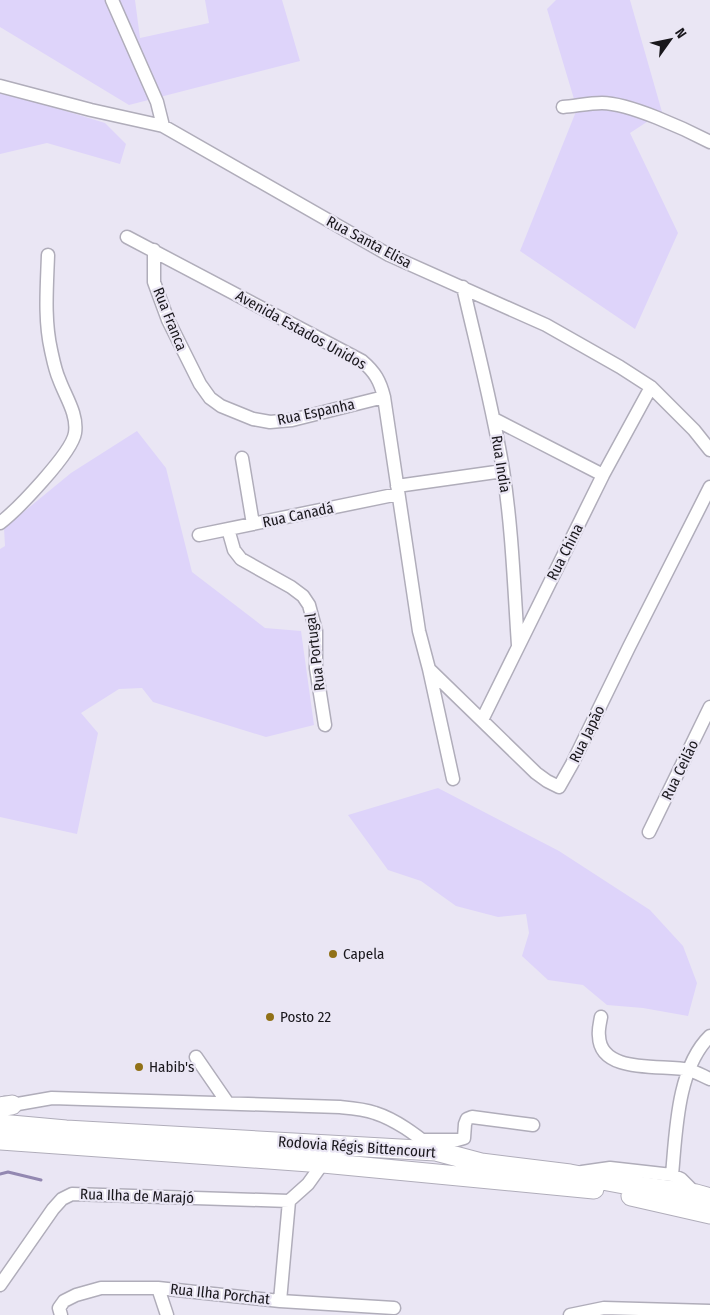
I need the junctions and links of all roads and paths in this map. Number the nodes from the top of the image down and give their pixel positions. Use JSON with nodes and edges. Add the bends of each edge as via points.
{"nodes":[{"id":1,"x":112,"y":0,"type":"edge"},
{"id":2,"x":0,"y":86,"type":"edge"},
{"id":3,"x":563,"y":107,"type":"dead end"},
{"id":4,"x":164,"y":126,"type":"junction"},
{"id":5,"x":710,"y":142,"type":"edge"},
{"id":6,"x":127,"y":237,"type":"dead end"},
{"id":7,"x":154,"y":250,"type":"junction"},
{"id":8,"x":48,"y":255,"type":"dead end"},
{"id":9,"x":463,"y":287,"type":"junction"},
{"id":10,"x":200,"y":384,"type":"joint"},
{"id":11,"x":651,"y":387,"type":"junction"},
{"id":12,"x":384,"y":397,"type":"junction"},
{"id":13,"x":494,"y":419,"type":"junction"},
{"id":14,"x":710,"y":450,"type":"edge"},
{"id":15,"x":242,"y":458,"type":"dead end"},
{"id":16,"x":503,"y":471,"type":"junction"},
{"id":17,"x":604,"y":475,"type":"junction"},
{"id":18,"x":710,"y":487,"type":"edge"},
{"id":19,"x":397,"y":490,"type":"junction"},
{"id":20,"x":0,"y":523,"type":"edge"},
{"id":21,"x":253,"y":524,"type":"junction"},
{"id":22,"x":228,"y":529,"type":"junction"},
{"id":23,"x":199,"y":535,"type":"dead end"},
{"id":24,"x":518,"y":645,"type":"junction"},
{"id":25,"x":428,"y":669,"type":"junction"},
{"id":26,"x":710,"y":707,"type":"edge"},
{"id":27,"x":482,"y":720,"type":"junction"},
{"id":28,"x":325,"y":725,"type":"dead end"},
{"id":29,"x":453,"y":780,"type":"dead end"},
{"id":30,"x":649,"y":832,"type":"dead end"},
{"id":31,"x":601,"y":1016,"type":"dead end"},
{"id":32,"x":710,"y":1036,"type":"edge"},
{"id":33,"x":196,"y":1057,"type":"dead end"},
{"id":34,"x":688,"y":1070,"type":"junction"},
{"id":35,"x":710,"y":1079,"type":"edge"},
{"id":36,"x":227,"y":1102,"type":"junction"},
{"id":37,"x":4,"y":1105,"type":"edge"},
{"id":38,"x":0,"y":1124,"type":"edge"},
{"id":39,"x":533,"y":1125,"type":"dead end"},
{"id":40,"x":0,"y":1140,"type":"edge"},
{"id":41,"x":429,"y":1145,"type":"junction"},
{"id":42,"x":323,"y":1163,"type":"junction"},
{"id":43,"x":570,"y":1174,"type":"junction"},
{"id":44,"x":672,"y":1175,"type":"junction"},
{"id":45,"x":703,"y":1196,"type":"edge"},
{"id":46,"x":289,"y":1201,"type":"junction"},
{"id":47,"x":710,"y":1214,"type":"edge"},
{"id":48,"x":0,"y":1285,"type":"edge"},
{"id":49,"x":158,"y":1288,"type":"junction"},
{"id":50,"x":280,"y":1301,"type":"junction"},
{"id":51,"x":394,"y":1308,"type":"dead end"},
{"id":52,"x":710,"y":1311,"type":"edge"},
{"id":53,"x":61,"y":1315,"type":"edge"},
{"id":54,"x":167,"y":1315,"type":"edge"},
{"id":55,"x":570,"y":1315,"type":"edge"}],
"edges":[{"from":1,"to":4,"type":"street","via":[[157,102]]},
{"from":2,"to":4,"type":"street","name":"Rua Santa Elisa"},
{"from":3,"to":5,"type":"street","via":[[603,103],[630,108]]},
{"from":4,"to":9,"type":"street","name":"Rua Santa Elisa","via":[[389,255]]},
{"from":6,"to":7,"type":"street","name":"Avenida Estados Unidos"},
{"from":7,"to":10,"type":"street","name":"Rua Franca","via":[[154,282],[168,320]]},
{"from":7,"to":12,"type":"street","name":"Avenida Estados Unidos","via":[[362,361],[380,381]]},
{"from":8,"to":20,"type":"street","via":[[50,348],[58,379],[75,420],[75,434],[56,464]]},
{"from":9,"to":11,"type":"street","name":"Rua Santa Elisa","via":[[546,325]]},
{"from":9,"to":13,"type":"street","name":"Rua India"},
{"from":10,"to":12,"type":"street","name":"Rua Espanha","via":[[221,406],[270,422],[292,420]]},
{"from":11,"to":14,"type":"street","name":"Rua Santa Elisa"},
{"from":11,"to":17,"type":"street","name":"Rua China"},
{"from":12,"to":19,"type":"street","name":"Avenida Estados Unidos"},
{"from":13,"to":16,"type":"street","name":"Rua India"},
{"from":13,"to":17,"type":"street"},
{"from":15,"to":21,"type":"street"},
{"from":16,"to":19,"type":"street","name":"Rua Canadá"},
{"from":16,"to":24,"type":"street","name":"Rua India"},
{"from":17,"to":24,"type":"street","name":"Rua China"},
{"from":18,"to":27,"type":"street","name":"Rua Japão","via":[[559,787],[536,773]]},
{"from":19,"to":21,"type":"street","name":"Rua Canadá"},
{"from":19,"to":25,"type":"street","name":"Avenida Estados Unidos"},
{"from":21,"to":22,"type":"street","name":"Rua Canadá"},
{"from":22,"to":23,"type":"street","name":"Rua Canadá"},
{"from":22,"to":28,"type":"street","name":"Rua Portugal","via":[[234,550],[241,559],[291,587],[303,596],[309,606],[316,631],[316,668]]},
{"from":24,"to":27,"type":"street","name":"Rua China"},
{"from":25,"to":27,"type":"street","name":"Rua Japão"},
{"from":25,"to":29,"type":"street"},
{"from":26,"to":30,"type":"street","name":"Rua Ceilão"},
{"from":31,"to":34,"type":"street","via":[[598,1036],[608,1056],[629,1065]]},
{"from":32,"to":34,"type":"street"},
{"from":33,"to":36,"type":"street"},
{"from":34,"to":35,"type":"street"},
{"from":34,"to":44,"type":"street","via":[[676,1130]]},
{"from":36,"to":37,"type":"street","via":[[52,1098]]},
{"from":36,"to":41,"type":"street","via":[[340,1106],[374,1112]]},
{"from":38,"to":41,"type":"highway","name":"Rodovia Régis Bittencourt","via":[[66,1130]]},
{"from":39,"to":41,"type":"street","via":[[472,1118],[467,1119],[464,1138]]},
{"from":40,"to":42,"type":"highway","name":"Rodovia Régis Bittencourt"},
{"from":41,"to":43,"type":"highway","name":"Rodovia Régis Bittencourt","via":[[480,1163]]},
{"from":42,"to":46,"type":"street","via":[[308,1184]]},
{"from":42,"to":47,"type":"highway","name":"Rodovia Régis Bittencourt","via":[[602,1190]]},
{"from":43,"to":44,"type":"street","via":[[610,1168]]},
{"from":43,"to":45,"type":"highway","name":"Rodovia Régis Bittencourt"},
{"from":44,"to":45,"type":"street"},
{"from":46,"to":48,"type":"street","name":"Rua Ilha de Marajó","via":[[72,1194],[53,1209]]},
{"from":46,"to":50,"type":"street"},
{"from":49,"to":50,"type":"street","name":"Rua Ilha Porchat"},
{"from":49,"to":53,"type":"street","name":"Rua Ilha Porchat","via":[[102,1288],[76,1295],[64,1301],[59,1308]]},
{"from":49,"to":54,"type":"street"},
{"from":50,"to":51,"type":"street","name":"Rua Ilha Porchat"},
{"from":52,"to":55,"type":"street","via":[[604,1308]]}]}
